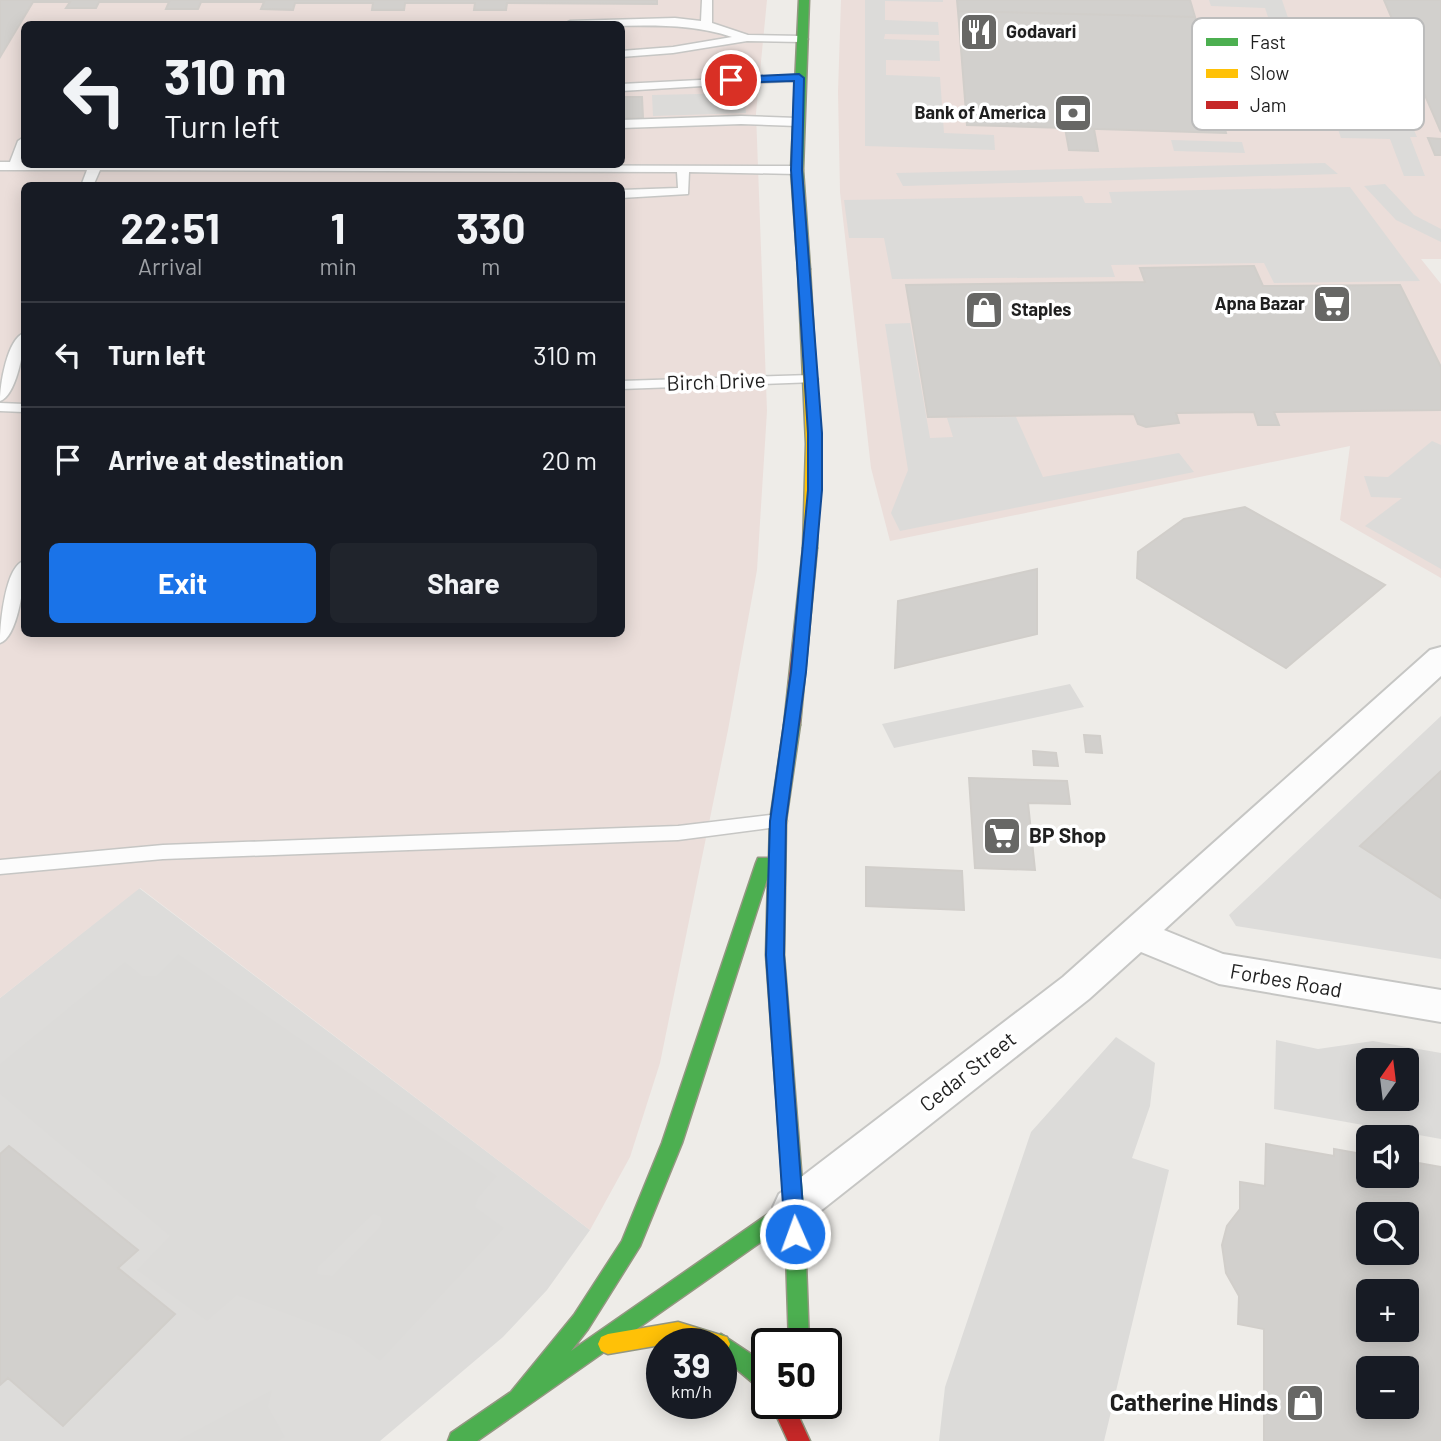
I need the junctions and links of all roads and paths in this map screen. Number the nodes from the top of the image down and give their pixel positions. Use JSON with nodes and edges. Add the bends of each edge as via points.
{"nodes":[{"id":1,"x":707,"y":0,"type":"edge"},
{"id":2,"x":804,"y":0,"type":"edge"},
{"id":3,"x":625,"y":22,"type":"edge"},
{"id":4,"x":706,"y":25,"type":"junction"},
{"id":5,"x":747,"y":38,"type":"junction"},
{"id":6,"x":802,"y":39,"type":"junction"},
{"id":7,"x":625,"y":54,"type":"edge"},
{"id":8,"x":799,"y":78,"type":"junction"},
{"id":9,"x":625,"y":88,"type":"edge"},
{"id":10,"x":797,"y":122,"type":"junction"},
{"id":11,"x":625,"y":124,"type":"edge"},
{"id":12,"x":21,"y":149,"type":"edge"},
{"id":13,"x":0,"y":166,"type":"edge"},
{"id":14,"x":15,"y":166,"type":"junction"},
{"id":15,"x":21,"y":166,"type":"edge"},
{"id":16,"x":487,"y":168,"type":"edge"},
{"id":17,"x":683,"y":169,"type":"junction"},
{"id":18,"x":797,"y":170,"type":"junction"},
{"id":19,"x":625,"y":194,"type":"edge"},
{"id":20,"x":21,"y":344,"type":"edge"},
{"id":21,"x":811,"y":379,"type":"junction"},
{"id":22,"x":625,"y":385,"type":"edge"},
{"id":23,"x":0,"y":397,"type":"edge"},
{"id":24,"x":0,"y":407,"type":"edge"},
{"id":25,"x":21,"y":408,"type":"edge"},
{"id":26,"x":21,"y":575,"type":"edge"},
{"id":27,"x":0,"y":638,"type":"edge"},
{"id":28,"x":1441,"y":658,"type":"edge"},
{"id":29,"x":778,"y":821,"type":"junction"},
{"id":30,"x":0,"y":866,"type":"edge"},
{"id":31,"x":1138,"y":935,"type":"junction"},
{"id":32,"x":1441,"y":1006,"type":"edge"},
{"id":33,"x":794,"y":1207,"type":"junction"},
{"id":34,"x":798,"y":1328,"type":"edge"},
{"id":35,"x":646,"y":1337,"type":"edge"},
{"id":36,"x":586,"y":1351,"type":"junction"},
{"id":37,"x":519,"y":1398,"type":"junction"},
{"id":38,"x":790,"y":1419,"type":"edge"},
{"id":39,"x":800,"y":1419,"type":"edge"},
{"id":40,"x":460,"y":1441,"type":"edge"},
{"id":41,"x":801,"y":1441,"type":"edge"}],
"edges":[{"from":1,"to":4,"type":"lane"},
{"from":2,"to":6,"type":"main road"},
{"from":3,"to":4,"type":"lane"},
{"from":4,"to":5,"type":"lane"},
{"from":5,"to":6,"type":"lane"},
{"from":5,"to":7,"type":"lane"},
{"from":6,"to":8,"type":"main road"},
{"from":8,"to":9,"type":"lane"},
{"from":8,"to":10,"type":"main road"},
{"from":10,"to":11,"type":"lane"},
{"from":10,"to":18,"type":"main road"},
{"from":12,"to":14,"type":"lane"},
{"from":13,"to":14,"type":"lane"},
{"from":14,"to":15,"type":"lane"},
{"from":16,"to":17,"type":"lane"},
{"from":17,"to":18,"type":"lane"},
{"from":17,"to":19,"type":"lane","via":[[684,191]]},
{"from":18,"to":21,"type":"main road"},
{"from":20,"to":23,"type":"lane"},
{"from":21,"to":22,"type":"lane","name":"Birch Drive"},
{"from":21,"to":29,"type":"main road","via":[[813,532]]},
{"from":24,"to":25,"type":"lane"},
{"from":26,"to":27,"type":"lane"},
{"from":28,"to":31,"type":"street","name":"Cedar Street"},
{"from":29,"to":30,"type":"lane","via":[[678,833],[163,852]]},
{"from":29,"to":33,"type":"main road","via":[[776,992]]},
{"from":29,"to":37,"type":"main road","via":[[672,1143],[630,1246],[582,1322]]},
{"from":31,"to":32,"type":"street","name":"Forbes Road","via":[[1219,969]]},
{"from":31,"to":33,"type":"street","name":"Cedar Street"},
{"from":33,"to":34,"type":"main road"},
{"from":33,"to":36,"type":"main road","name":"Cedar Street"},
{"from":35,"to":36,"type":"main road"},
{"from":36,"to":37,"type":"main road","name":"Cedar Street"},
{"from":37,"to":40,"type":"main road","name":"Cedar Street"},
{"from":38,"to":41,"type":"main road"},
{"from":39,"to":41,"type":"main road"}]}
